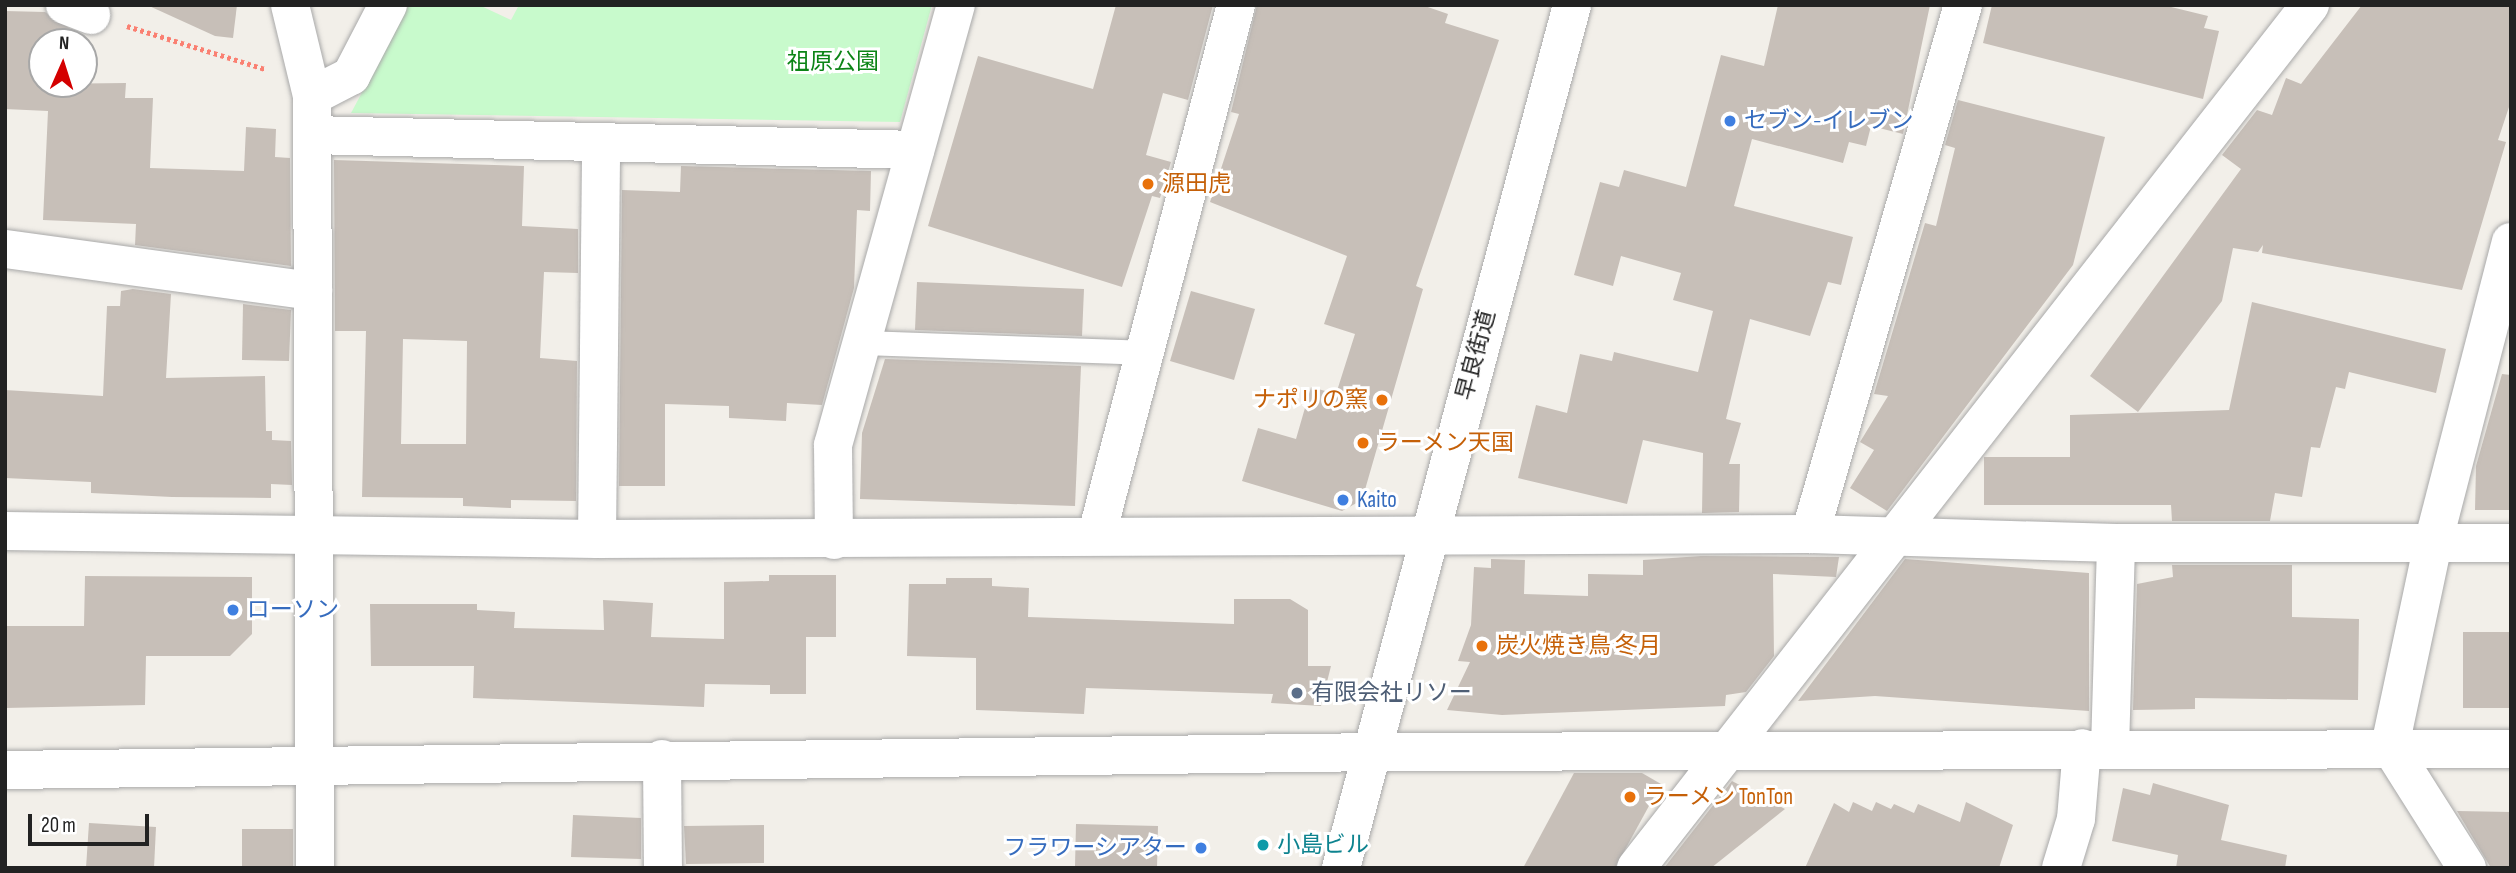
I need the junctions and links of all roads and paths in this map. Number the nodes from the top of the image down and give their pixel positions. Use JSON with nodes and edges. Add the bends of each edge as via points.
{"nodes":[{"id":1,"x":290,"y":5,"type":"edge"},
{"id":2,"x":388,"y":5,"type":"edge"},
{"id":3,"x":956,"y":5,"type":"edge"},
{"id":4,"x":1236,"y":5,"type":"edge"},
{"id":5,"x":1572,"y":5,"type":"edge"},
{"id":6,"x":1963,"y":5,"type":"edge"},
{"id":7,"x":2310,"y":5,"type":"edge"},
{"id":8,"x":78,"y":10,"type":"edge"},
{"id":9,"x":311,"y":90,"type":"junction"},
{"id":10,"x":312,"y":135,"type":"junction"},
{"id":11,"x":601,"y":144,"type":"junction"},
{"id":12,"x":915,"y":150,"type":"junction"},
{"id":13,"x":2511,"y":242,"type":"edge"},
{"id":14,"x":5,"y":248,"type":"edge"},
{"id":15,"x":313,"y":291,"type":"junction"},
{"id":16,"x":861,"y":343,"type":"junction"},
{"id":17,"x":1145,"y":353,"type":"junction"},
{"id":18,"x":5,"y":531,"type":"edge"},
{"id":19,"x":1097,"y":534,"type":"junction"},
{"id":20,"x":1810,"y":534,"type":"junction"},
{"id":21,"x":1426,"y":536,"type":"junction"},
{"id":22,"x":314,"y":537,"type":"junction"},
{"id":23,"x":597,"y":539,"type":"junction"},
{"id":24,"x":834,"y":540,"type":"junction"},
{"id":25,"x":1893,"y":540,"type":"junction"},
{"id":26,"x":2116,"y":543,"type":"junction"},
{"id":27,"x":2433,"y":543,"type":"junction"},
{"id":28,"x":2511,"y":543,"type":"edge"},
{"id":29,"x":2390,"y":746,"type":"junction"},
{"id":30,"x":2096,"y":748,"type":"junction"},
{"id":31,"x":2511,"y":749,"type":"edge"},
{"id":32,"x":1728,"y":750,"type":"junction"},
{"id":33,"x":1373,"y":752,"type":"junction"},
{"id":34,"x":662,"y":759,"type":"junction"},
{"id":35,"x":315,"y":763,"type":"junction"},
{"id":36,"x":5,"y":770,"type":"edge"},
{"id":37,"x":315,"y":868,"type":"edge"},
{"id":38,"x":663,"y":868,"type":"edge"},
{"id":39,"x":1341,"y":868,"type":"edge"},
{"id":40,"x":1636,"y":868,"type":"edge"},
{"id":41,"x":2061,"y":868,"type":"edge"},
{"id":42,"x":2467,"y":868,"type":"edge"}],
"edges":[{"from":1,"to":9,"type":"street"},
{"from":2,"to":9,"type":"street","via":[[351,76]]},
{"from":3,"to":12,"type":"street"},
{"from":4,"to":17,"type":"street"},
{"from":5,"to":21,"type":"street","name":"早良街道"},
{"from":6,"to":20,"type":"street"},
{"from":7,"to":25,"type":"street"},
{"from":8,"to":9,"type":"path"},
{"from":9,"to":10,"type":"street"},
{"from":10,"to":11,"type":"street"},
{"from":10,"to":15,"type":"street"},
{"from":11,"to":12,"type":"street"},
{"from":11,"to":23,"type":"street"},
{"from":12,"to":16,"type":"street"},
{"from":13,"to":27,"type":"street"},
{"from":14,"to":15,"type":"street"},
{"from":15,"to":22,"type":"street"},
{"from":16,"to":17,"type":"lane"},
{"from":16,"to":24,"type":"street","via":[[833,445]]},
{"from":17,"to":19,"type":"street"},
{"from":18,"to":22,"type":"street"},
{"from":19,"to":21,"type":"street"},
{"from":19,"to":24,"type":"street"},
{"from":20,"to":21,"type":"street"},
{"from":20,"to":25,"type":"street"},
{"from":21,"to":33,"type":"street","name":"早良街道"},
{"from":22,"to":23,"type":"street"},
{"from":22,"to":35,"type":"street"},
{"from":23,"to":24,"type":"street"},
{"from":25,"to":26,"type":"street"},
{"from":25,"to":32,"type":"street"},
{"from":26,"to":27,"type":"street"},
{"from":26,"to":30,"type":"street"},
{"from":27,"to":28,"type":"street"},
{"from":27,"to":29,"type":"street"},
{"from":29,"to":30,"type":"street"},
{"from":29,"to":31,"type":"street"},
{"from":29,"to":42,"type":"street"},
{"from":30,"to":32,"type":"street"},
{"from":30,"to":41,"type":"street"},
{"from":32,"to":33,"type":"street"},
{"from":32,"to":40,"type":"street"},
{"from":33,"to":34,"type":"street"},
{"from":33,"to":39,"type":"street","name":"早良街道"},
{"from":34,"to":35,"type":"street"},
{"from":34,"to":38,"type":"street"},
{"from":35,"to":36,"type":"street"},
{"from":35,"to":37,"type":"street"}]}
